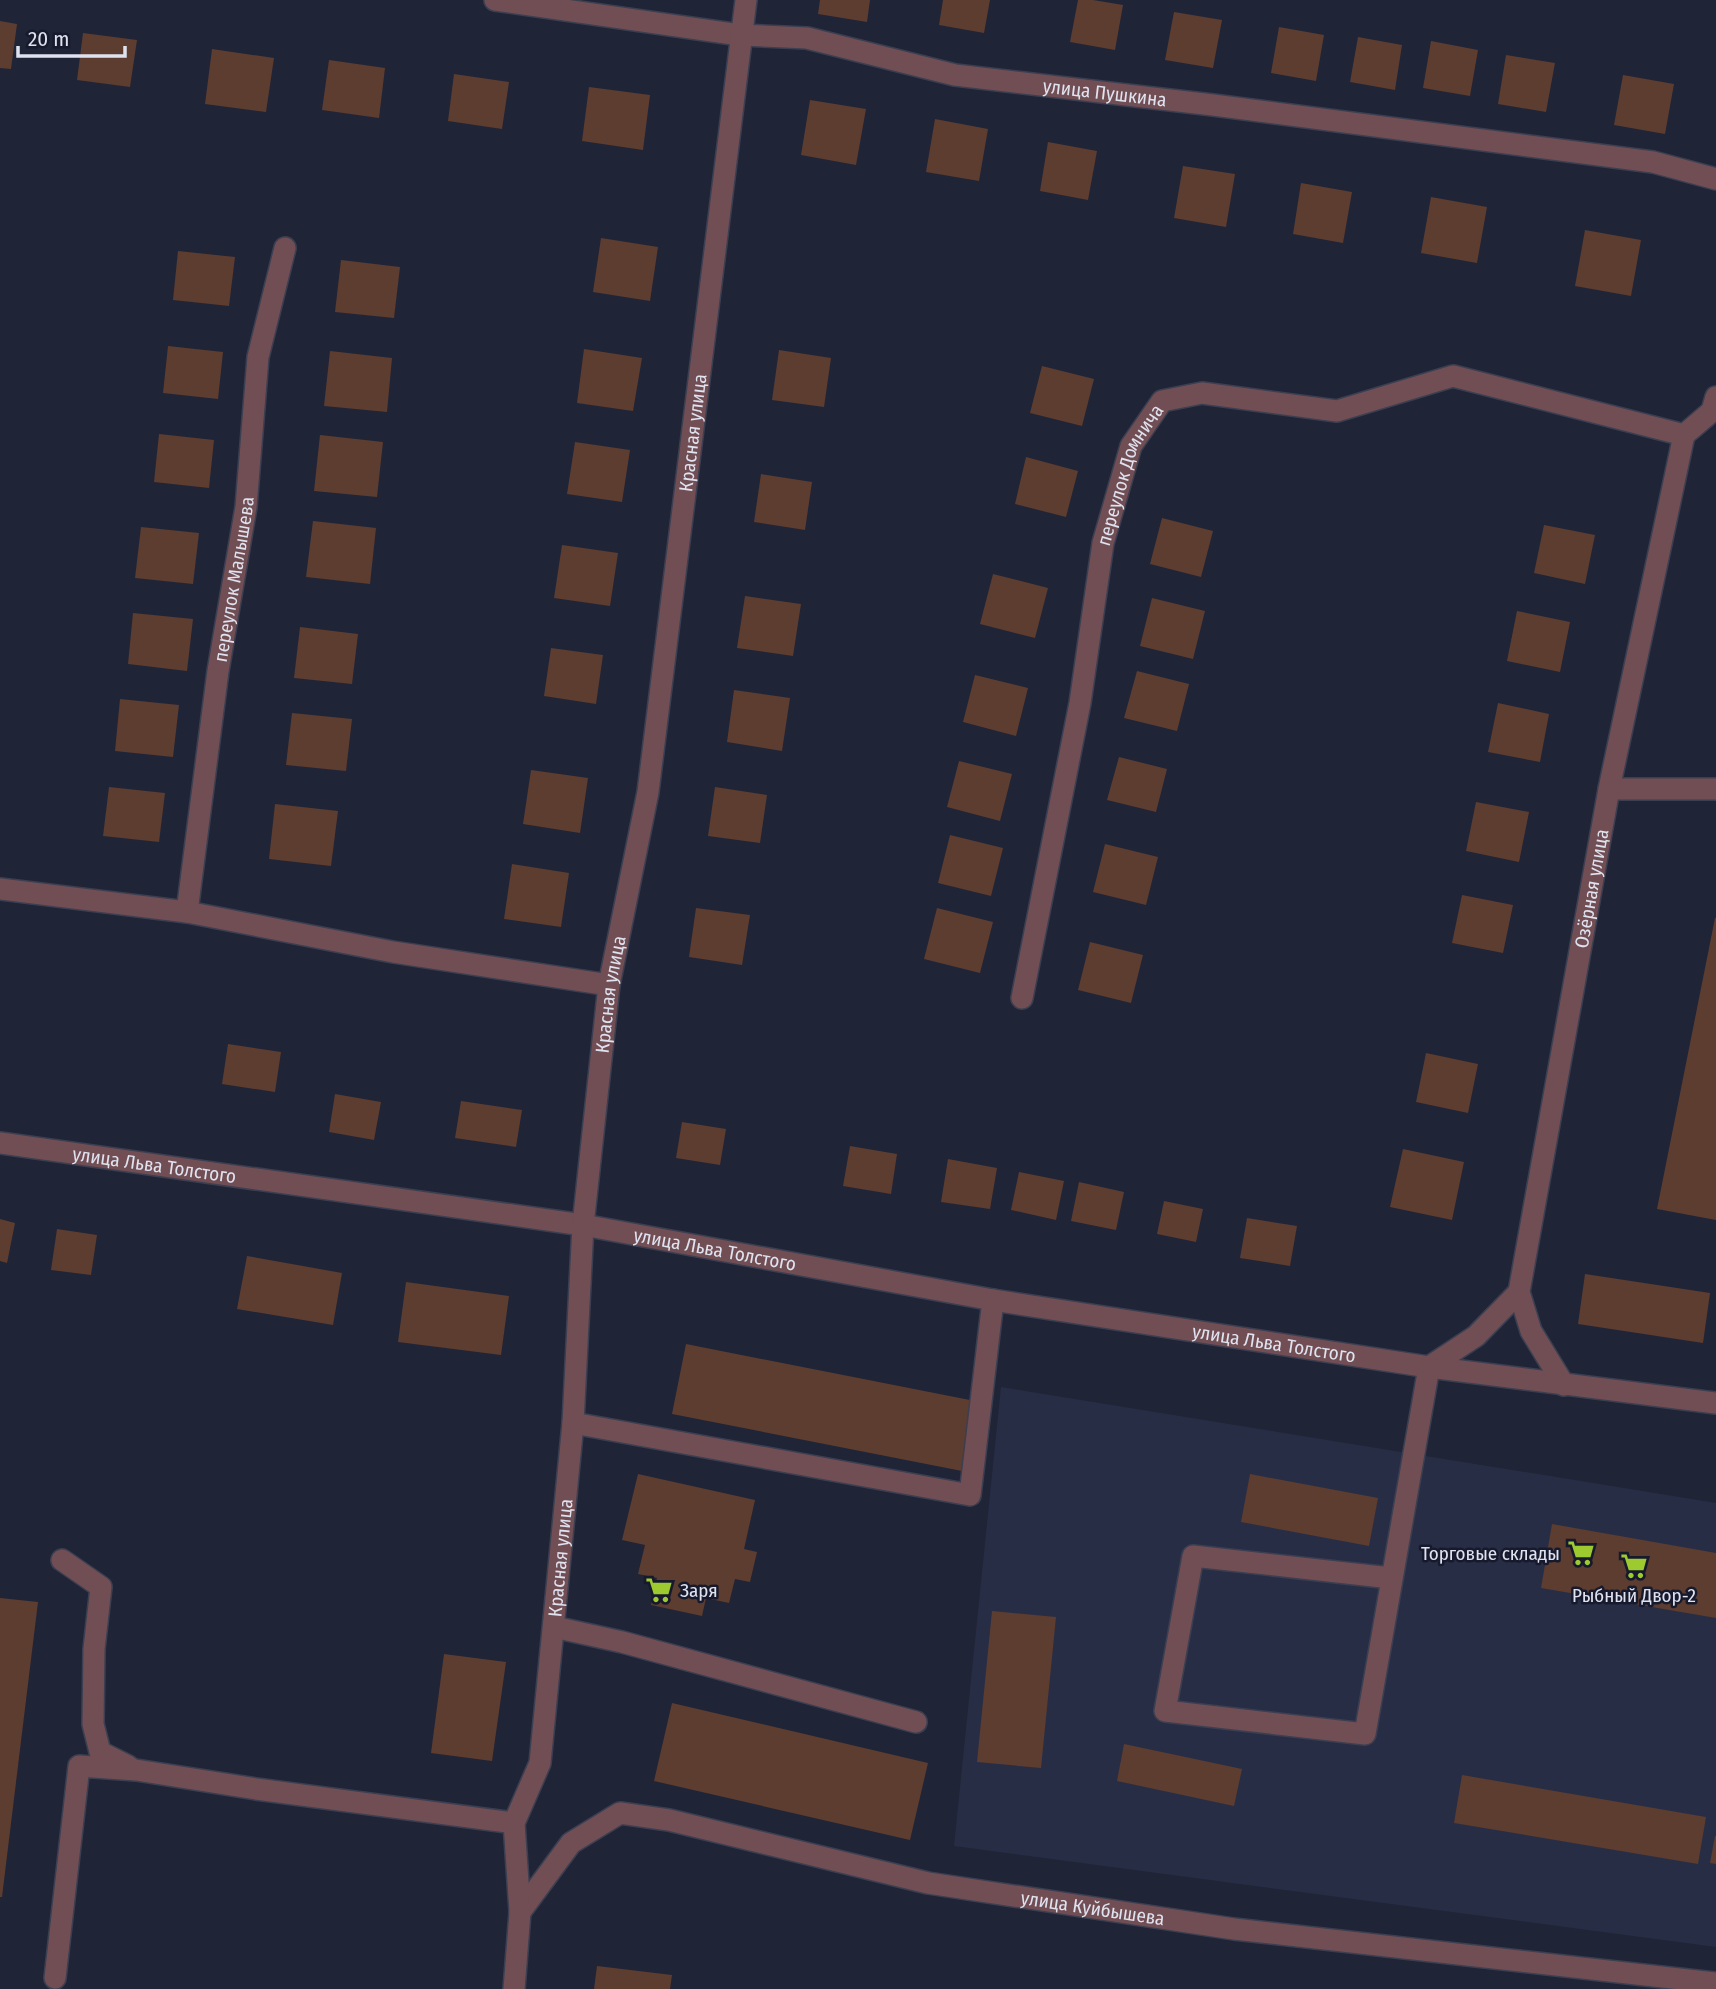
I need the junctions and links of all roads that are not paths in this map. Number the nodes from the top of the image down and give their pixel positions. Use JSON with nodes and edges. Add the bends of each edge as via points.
{"nodes":[{"id":1,"x":495,"y":0,"type":"edge"},
{"id":2,"x":746,"y":0,"type":"edge"},
{"id":3,"x":740,"y":36,"type":"junction"},
{"id":4,"x":1716,"y":179,"type":"edge"},
{"id":5,"x":285,"y":248,"type":"dead end"},
{"id":6,"x":1715,"y":406,"type":"edge"},
{"id":7,"x":1684,"y":435,"type":"junction"},
{"id":8,"x":1609,"y":789,"type":"junction"},
{"id":9,"x":1716,"y":789,"type":"edge"},
{"id":10,"x":0,"y":889,"type":"edge"},
{"id":11,"x":187,"y":912,"type":"junction"},
{"id":12,"x":609,"y":985,"type":"junction"},
{"id":13,"x":1022,"y":998,"type":"dead end"},
{"id":14,"x":0,"y":1143,"type":"edge"},
{"id":15,"x":583,"y":1225,"type":"junction"},
{"id":16,"x":1519,"y":1292,"type":"junction"},
{"id":17,"x":993,"y":1300,"type":"junction"},
{"id":18,"x":1429,"y":1367,"type":"junction"},
{"id":19,"x":1564,"y":1385,"type":"junction"},
{"id":20,"x":1716,"y":1404,"type":"edge"},
{"id":21,"x":573,"y":1423,"type":"junction"},
{"id":22,"x":62,"y":1560,"type":"dead end"},
{"id":23,"x":1391,"y":1578,"type":"junction"},
{"id":24,"x":554,"y":1627,"type":"junction"},
{"id":25,"x":916,"y":1722,"type":"dead end"},
{"id":26,"x":136,"y":1770,"type":"junction"},
{"id":27,"x":514,"y":1823,"type":"junction"},
{"id":28,"x":520,"y":1912,"type":"junction"},
{"id":29,"x":55,"y":1978,"type":"dead end"},
{"id":30,"x":1716,"y":1983,"type":"edge"},
{"id":31,"x":514,"y":1989,"type":"edge"}],
"edges":[{"from":1,"to":3,"type":"street","name":"улица Пушкина"},
{"from":2,"to":3,"type":"street","name":"Красная улица"},
{"from":3,"to":4,"type":"street","name":"улица Пушкина","via":[[807,38],[955,75],[1653,162]]},
{"from":3,"to":12,"type":"street","name":"Красная улица","via":[[648,792]]},
{"from":5,"to":11,"type":"street","name":"переулок Малышева","via":[[258,357],[246,507],[218,671]]},
{"from":6,"to":7,"type":"street"},
{"from":7,"to":8,"type":"street","name":"Озёрная улица"},
{"from":7,"to":13,"type":"street","name":"переулок Домнича","via":[[1453,376],[1337,411],[1202,393],[1162,401],[1131,446],[1103,543],[1080,703]]},
{"from":8,"to":9,"type":"street"},
{"from":8,"to":16,"type":"street","name":"Озёрная улица"},
{"from":10,"to":11,"type":"street"},
{"from":11,"to":12,"type":"street","via":[[393,952]]},
{"from":12,"to":15,"type":"street","name":"Красная улица"},
{"from":14,"to":15,"type":"street","name":"улица Льва Толстого"},
{"from":15,"to":17,"type":"street","name":"улица Льва Толстого"},
{"from":15,"to":21,"type":"street","name":"Красная улица"},
{"from":16,"to":18,"type":"street","via":[[1476,1336]]},
{"from":16,"to":19,"type":"street","name":"Озёрная улица","via":[[1531,1331]]},
{"from":17,"to":18,"type":"street","name":"улица Льва Толстого"},
{"from":17,"to":21,"type":"street","via":[[970,1495]]},
{"from":18,"to":19,"type":"street","name":"улица Льва Толстого"},
{"from":18,"to":23,"type":"street"},
{"from":19,"to":20,"type":"street","name":"улица Льва Толстого"},
{"from":21,"to":24,"type":"street","name":"Красная улица"},
{"from":22,"to":26,"type":"street","via":[[101,1587],[93,1724],[100,1752]]},
{"from":23,"to":23,"type":"street","via":[[1365,1734],[1165,1711],[1193,1556]]},
{"from":24,"to":25,"type":"street"},
{"from":24,"to":27,"type":"street","name":"Красная улица","via":[[540,1763]]},
{"from":26,"to":27,"type":"street"},
{"from":26,"to":29,"type":"street","via":[[79,1766]]},
{"from":27,"to":28,"type":"street","name":"Красная улица"},
{"from":28,"to":30,"type":"street","name":"улица Куйбышева","via":[[571,1843],[620,1813],[669,1820],[928,1883],[1234,1929]]},
{"from":28,"to":31,"type":"street","name":"Красная улица"}]}
